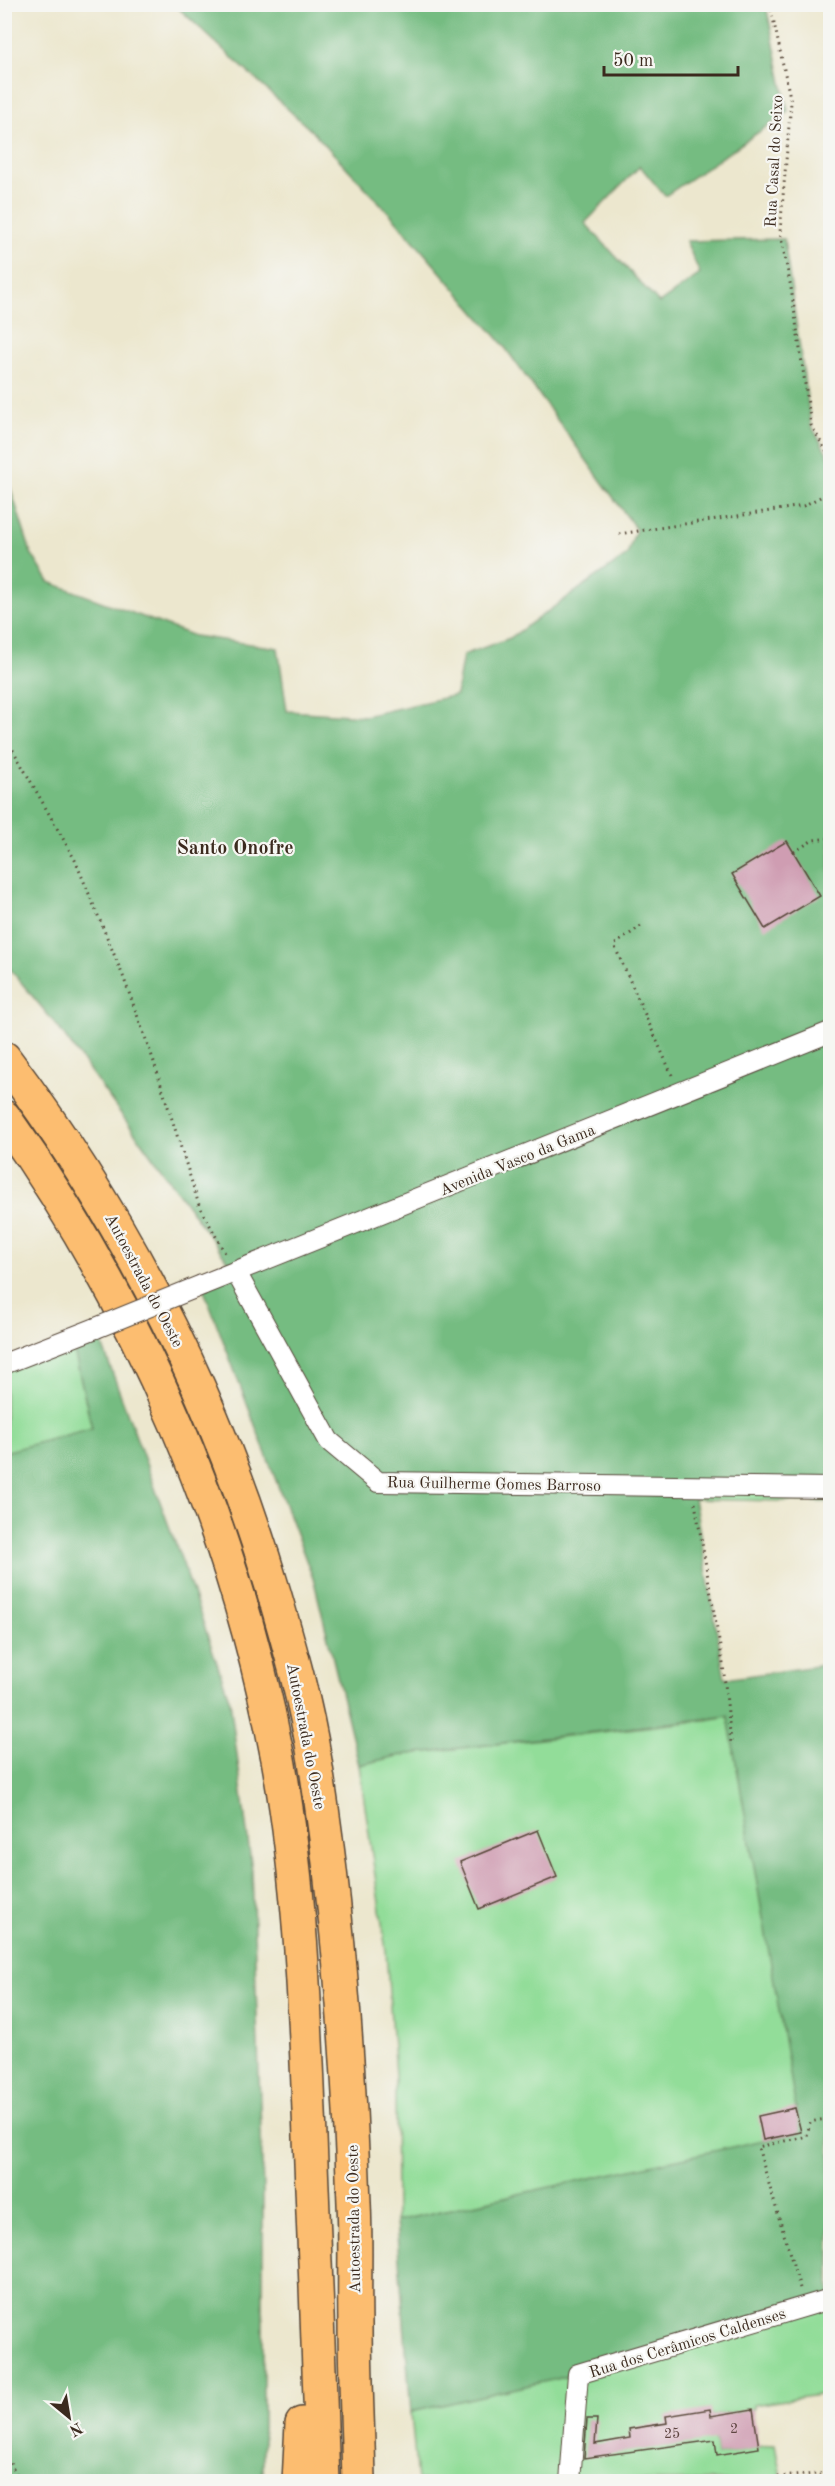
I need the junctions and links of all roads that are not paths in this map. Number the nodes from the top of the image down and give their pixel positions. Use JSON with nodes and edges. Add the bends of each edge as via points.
{"nodes":[{"id":1,"x":831,"y":1032,"type":"edge"},
{"id":2,"x":4,"y":1058,"type":"edge"},
{"id":3,"x":4,"y":1117,"type":"edge"},
{"id":4,"x":236,"y":1272,"type":"junction"},
{"id":5,"x":4,"y":1364,"type":"edge"},
{"id":6,"x":831,"y":1488,"type":"edge"},
{"id":7,"x":312,"y":2187,"type":"junction"},
{"id":8,"x":356,"y":2248,"type":"junction"},
{"id":9,"x":831,"y":2299,"type":"edge"},
{"id":10,"x":298,"y":2481,"type":"edge"},
{"id":11,"x":323,"y":2481,"type":"edge"},
{"id":12,"x":359,"y":2481,"type":"edge"},
{"id":13,"x":382,"y":2481,"type":"edge"},
{"id":14,"x":570,"y":2481,"type":"edge"}],
"edges":[{"from":1,"to":4,"type":"street","name":"Avenida Vasco da Gama"},
{"from":2,"to":8,"type":"highway","name":"Autoestrada do Oeste","via":[[79,1162],[149,1282],[206,1399],[262,1552],[299,1686],[330,1871]]},
{"from":3,"to":7,"type":"highway","name":"Autoestrada do Oeste","via":[[69,1214],[141,1345],[197,1471],[223,1544],[276,1750],[291,1846],[306,2015]]},
{"from":4,"to":5,"type":"street","name":"Avenida Vasco da Gama","bridge":true},
{"from":4,"to":6,"type":"street","name":"Rua Guilherme Gomes Barroso","via":[[329,1441],[378,1482]]},
{"from":7,"to":10,"type":"highway","via":[[300,2241],[303,2401]]},
{"from":7,"to":11,"type":"highway","name":"Autoestrada do Oeste"},
{"from":8,"to":12,"type":"highway","name":"Autoestrada do Oeste"},
{"from":8,"to":13,"type":"highway","via":[[369,2330]]},
{"from":9,"to":14,"type":"street","name":"Rua dos Cerâmicos Caldenses","via":[[578,2374]]}]}
